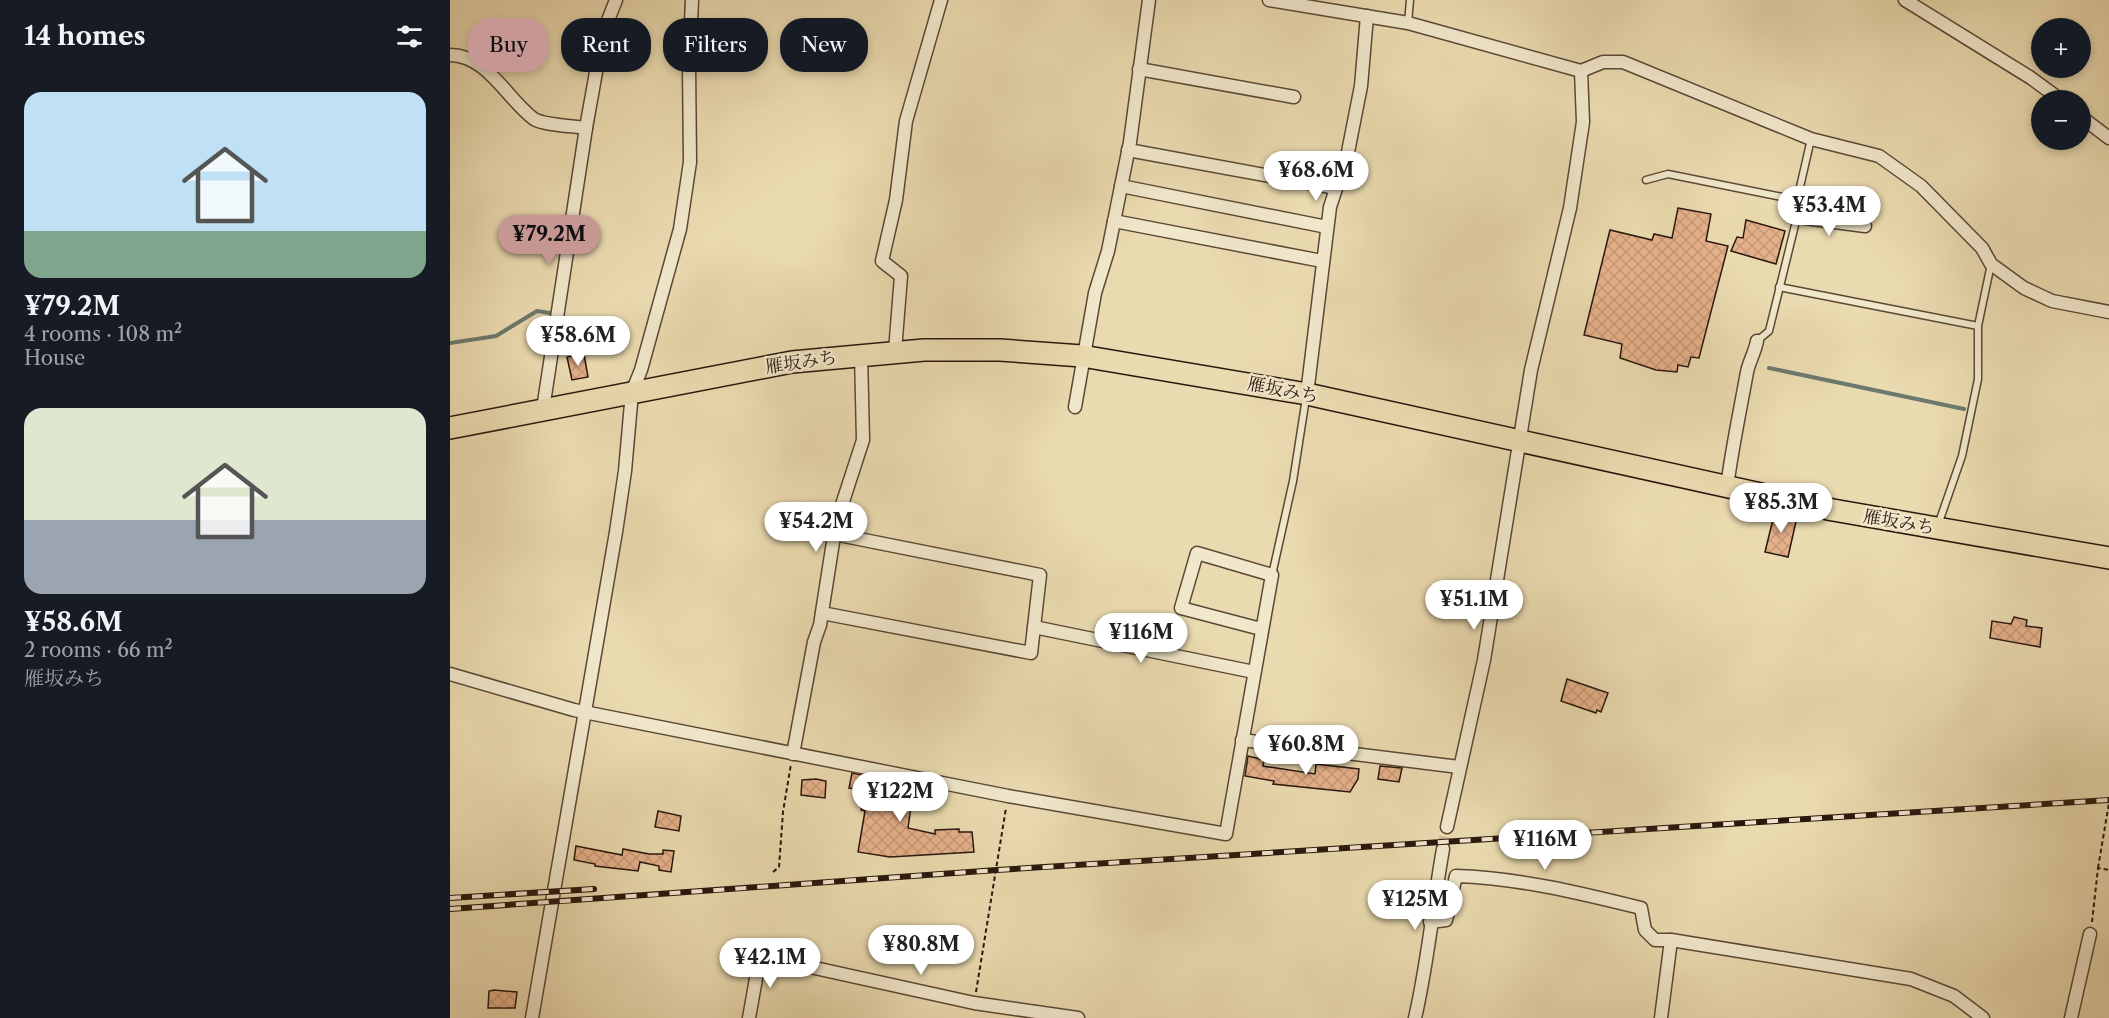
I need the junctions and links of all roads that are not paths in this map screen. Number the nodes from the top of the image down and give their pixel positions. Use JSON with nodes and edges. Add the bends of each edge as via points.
{"nodes":[{"id":1,"x":616,"y":0,"type":"edge"},
{"id":2,"x":692,"y":0,"type":"edge"},
{"id":3,"x":940,"y":0,"type":"edge"},
{"id":4,"x":1149,"y":0,"type":"edge"},
{"id":5,"x":1269,"y":0,"type":"edge"},
{"id":6,"x":1410,"y":0,"type":"edge"},
{"id":7,"x":1905,"y":0,"type":"edge"},
{"id":8,"x":1367,"y":16,"type":"junction"},
{"id":9,"x":1408,"y":23,"type":"junction"},
{"id":10,"x":450,"y":55,"type":"edge"},
{"id":11,"x":1139,"y":69,"type":"junction"},
{"id":12,"x":1581,"y":70,"type":"junction"},
{"id":13,"x":2047,"y":90,"type":"edge"},
{"id":14,"x":1293,"y":97,"type":"dead end"},
{"id":15,"x":2091,"y":124,"type":"edge"},
{"id":16,"x":586,"y":128,"type":"junction"},
{"id":17,"x":2109,"y":138,"type":"edge"},
{"id":18,"x":1811,"y":139,"type":"junction"},
{"id":19,"x":1128,"y":150,"type":"junction"},
{"id":20,"x":1646,"y":180,"type":"dead end"},
{"id":21,"x":1121,"y":186,"type":"junction"},
{"id":22,"x":1336,"y":188,"type":"junction"},
{"id":23,"x":1797,"y":200,"type":"junction"},
{"id":24,"x":1797,"y":217,"type":"junction"},
{"id":25,"x":1114,"y":221,"type":"junction"},
{"id":26,"x":1865,"y":226,"type":"dead end"},
{"id":27,"x":1327,"y":227,"type":"junction"},
{"id":28,"x":1322,"y":261,"type":"junction"},
{"id":29,"x":1991,"y":264,"type":"junction"},
{"id":30,"x":1779,"y":286,"type":"junction"},
{"id":31,"x":2109,"y":312,"type":"edge"},
{"id":32,"x":1978,"y":326,"type":"junction"},
{"id":33,"x":1757,"y":341,"type":"joint"},
{"id":34,"x":895,"y":351,"type":"junction"},
{"id":35,"x":861,"y":354,"type":"junction"},
{"id":36,"x":1082,"y":356,"type":"junction"},
{"id":37,"x":632,"y":392,"type":"junction"},
{"id":38,"x":1307,"y":394,"type":"junction"},
{"id":39,"x":1075,"y":408,"type":"dead end"},
{"id":40,"x":543,"y":410,"type":"junction"},
{"id":41,"x":450,"y":428,"type":"edge"},
{"id":42,"x":1520,"y":440,"type":"junction"},
{"id":43,"x":1727,"y":487,"type":"junction"},
{"id":44,"x":1937,"y":529,"type":"junction"},
{"id":45,"x":834,"y":534,"type":"junction"},
{"id":46,"x":2109,"y":558,"type":"edge"},
{"id":47,"x":1272,"y":575,"type":"junction"},
{"id":48,"x":822,"y":613,"type":"junction"},
{"id":49,"x":1034,"y":627,"type":"junction"},
{"id":50,"x":1262,"y":629,"type":"junction"},
{"id":51,"x":1254,"y":672,"type":"junction"},
{"id":52,"x":450,"y":674,"type":"edge"},
{"id":53,"x":586,"y":712,"type":"junction"},
{"id":54,"x":1242,"y":740,"type":"junction"},
{"id":55,"x":793,"y":754,"type":"junction"},
{"id":56,"x":1459,"y":767,"type":"junction"},
{"id":57,"x":1447,"y":827,"type":"tunnel mouth"},
{"id":58,"x":1443,"y":849,"type":"tunnel mouth"},
{"id":59,"x":1430,"y":922,"type":"junction"},
{"id":60,"x":2090,"y":934,"type":"road end"},
{"id":61,"x":1671,"y":940,"type":"junction"},
{"id":62,"x":532,"y":1018,"type":"edge"},
{"id":63,"x":749,"y":1018,"type":"edge"},
{"id":64,"x":1078,"y":1018,"type":"edge"},
{"id":65,"x":1415,"y":1018,"type":"edge"},
{"id":66,"x":1661,"y":1018,"type":"edge"},
{"id":67,"x":1983,"y":1018,"type":"edge"},
{"id":68,"x":2071,"y":1018,"type":"edge"}],
"edges":[{"from":1,"to":16,"type":"street","via":[[603,33]]},
{"from":2,"to":37,"type":"street","via":[[690,162],[685,195],[675,248]]},
{"from":3,"to":34,"type":"street","via":[[906,121],[896,200],[882,261],[901,276]]},
{"from":4,"to":11,"type":"street"},
{"from":5,"to":8,"type":"street"},
{"from":6,"to":9,"type":"lane"},
{"from":7,"to":13,"type":"street"},
{"from":8,"to":9,"type":"street"},
{"from":8,"to":22,"type":"street","via":[[1361,86],[1348,152]]},
{"from":9,"to":12,"type":"street"},
{"from":10,"to":16,"type":"street","via":[[464,55],[480,66],[536,120]]},
{"from":11,"to":14,"type":"street"},
{"from":11,"to":19,"type":"street"},
{"from":12,"to":18,"type":"street","via":[[1603,62],[1623,62]]},
{"from":12,"to":42,"type":"street","via":[[1583,122],[1570,208],[1531,370]]},
{"from":15,"to":17,"type":"street"},
{"from":16,"to":40,"type":"street"},
{"from":18,"to":23,"type":"lane"},
{"from":18,"to":29,"type":"street","via":[[1867,152],[1903,171],[1982,248]]},
{"from":19,"to":21,"type":"street"},
{"from":19,"to":22,"type":"street"},
{"from":20,"to":23,"type":"lane","via":[[1668,174]]},
{"from":21,"to":25,"type":"street"},
{"from":21,"to":27,"type":"street"},
{"from":22,"to":27,"type":"street"},
{"from":23,"to":24,"type":"lane"},
{"from":24,"to":26,"type":"street"},
{"from":24,"to":30,"type":"lane"},
{"from":25,"to":28,"type":"street"},
{"from":25,"to":36,"type":"street"},
{"from":27,"to":28,"type":"street"},
{"from":28,"to":38,"type":"street"},
{"from":29,"to":31,"type":"street","via":[[2024,288],[2052,301]]},
{"from":29,"to":32,"type":"lane"},
{"from":30,"to":32,"type":"lane"},
{"from":30,"to":33,"type":"lane","via":[[1769,331]]},
{"from":32,"to":44,"type":"lane","via":[[1978,379],[1962,456]]},
{"from":33,"to":43,"type":"street","via":[[1747,369]]},
{"from":34,"to":35,"type":"highway","name":"雁坂みち"},
{"from":34,"to":36,"type":"highway","name":"雁坂みち","via":[[1000,350]]},
{"from":35,"to":37,"type":"highway","name":"雁坂みち","via":[[792,362]]},
{"from":35,"to":45,"type":"street","via":[[863,440]]},
{"from":36,"to":38,"type":"highway","name":"雁坂みち"},
{"from":36,"to":39,"type":"street"},
{"from":37,"to":40,"type":"highway","name":"雁坂みち"},
{"from":37,"to":53,"type":"street","via":[[625,471]]},
{"from":38,"to":42,"type":"highway","name":"雁坂みち"},
{"from":38,"to":47,"type":"lane"},
{"from":40,"to":41,"type":"highway","name":"雁坂みち"},
{"from":42,"to":43,"type":"highway","name":"雁坂みち"},
{"from":42,"to":56,"type":"street","via":[[1484,660]]},
{"from":43,"to":44,"type":"highway","name":"雁坂みち"},
{"from":44,"to":46,"type":"highway","name":"雁坂みち"},
{"from":45,"to":48,"type":"street"},
{"from":45,"to":49,"type":"street","via":[[1040,575]]},
{"from":47,"to":50,"type":"street"},
{"from":47,"to":50,"type":"street","via":[[1197,553],[1181,609]]},
{"from":48,"to":49,"type":"street","via":[[1031,653]]},
{"from":48,"to":55,"type":"street"},
{"from":49,"to":51,"type":"street"},
{"from":50,"to":51,"type":"street"},
{"from":51,"to":54,"type":"street"},
{"from":52,"to":53,"type":"street"},
{"from":53,"to":55,"type":"street"},
{"from":53,"to":62,"type":"street"},
{"from":54,"to":55,"type":"street","via":[[1226,834]]},
{"from":54,"to":56,"type":"street"},
{"from":56,"to":57,"type":"street"},
{"from":58,"to":59,"type":"street"},
{"from":59,"to":61,"type":"street","via":[[1446,920],[1456,876],[1497,877],[1641,908],[1645,930],[1655,940]]},
{"from":59,"to":65,"type":"street","via":[[1426,971]]},
{"from":60,"to":68,"type":"street"},
{"from":61,"to":66,"type":"street"},
{"from":61,"to":67,"type":"street","via":[[1911,979],[1954,996]]},
{"from":63,"to":64,"type":"street","via":[[760,956],[974,1004]]}]}
